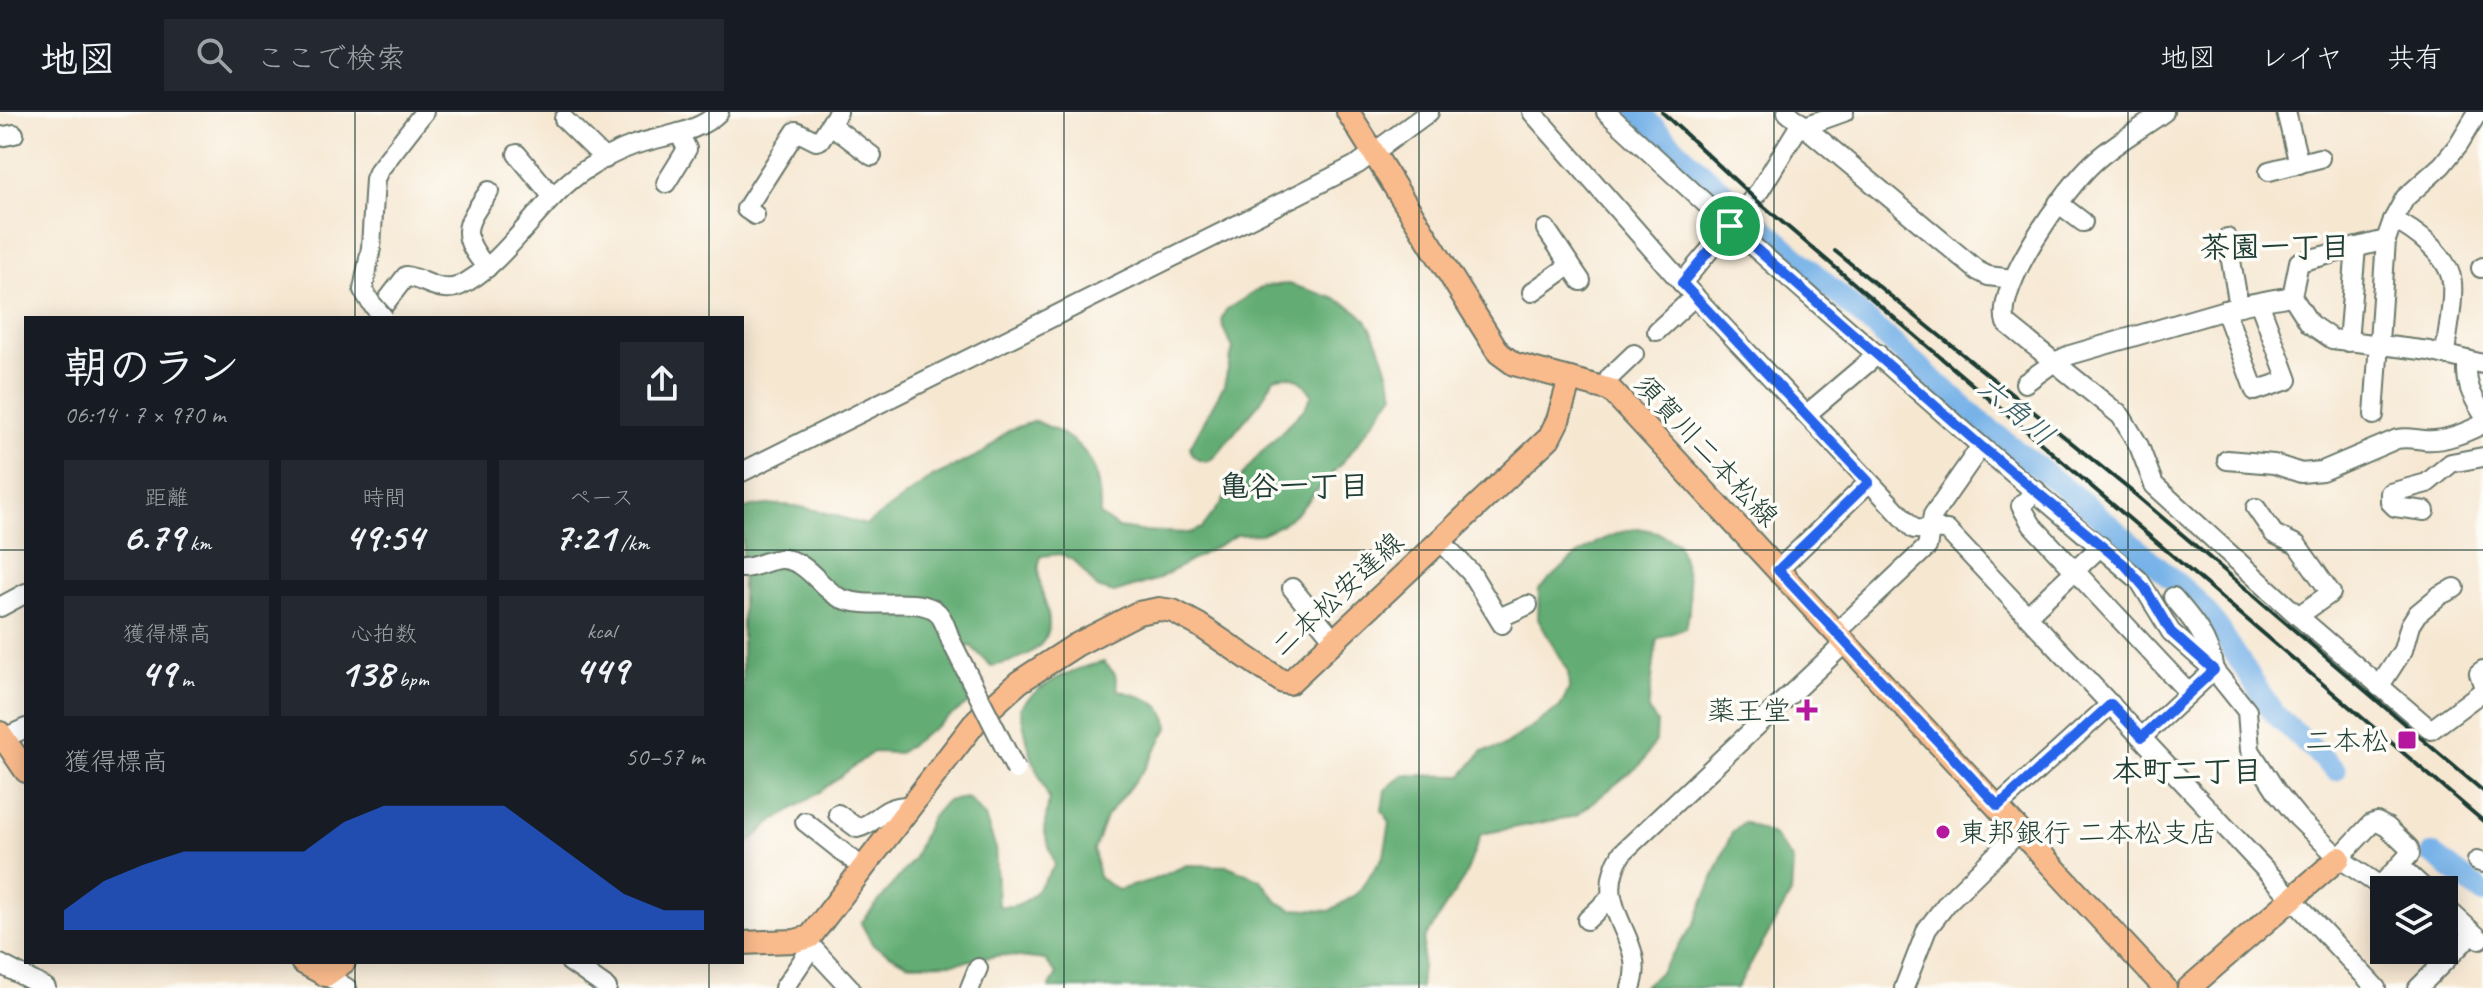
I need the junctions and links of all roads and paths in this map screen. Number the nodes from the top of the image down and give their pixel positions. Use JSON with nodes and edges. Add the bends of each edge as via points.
{"nodes":[{"id":1,"x":424,"y":112,"type":"edge"},
{"id":2,"x":719,"y":112,"type":"edge"},
{"id":3,"x":1348,"y":112,"type":"edge"},
{"id":4,"x":1429,"y":112,"type":"edge"},
{"id":5,"x":1532,"y":112,"type":"edge"},
{"id":6,"x":1606,"y":112,"type":"edge"},
{"id":7,"x":1844,"y":112,"type":"edge"},
{"id":8,"x":2164,"y":112,"type":"edge"},
{"id":9,"x":2286,"y":112,"type":"edge"},
{"id":10,"x":2478,"y":112,"type":"edge"},
{"id":11,"x":835,"y":118,"type":"edge"},
{"id":12,"x":564,"y":119,"type":"dead end"},
{"id":13,"x":1798,"y":121,"type":"edge"},
{"id":14,"x":679,"y":133,"type":"junction"},
{"id":15,"x":1373,"y":152,"type":"junction"},
{"id":16,"x":517,"y":154,"type":"dead end"},
{"id":17,"x":872,"y":156,"type":"dead end"},
{"id":18,"x":2320,"y":158,"type":"dead end"},
{"id":19,"x":605,"y":159,"type":"junction"},
{"id":20,"x":2299,"y":164,"type":"junction"},
{"id":21,"x":2269,"y":171,"type":"dead end"},
{"id":22,"x":666,"y":183,"type":"dead end"},
{"id":23,"x":489,"y":191,"type":"dead end"},
{"id":24,"x":553,"y":197,"type":"junction"},
{"id":25,"x":2058,"y":203,"type":"junction"},
{"id":26,"x":755,"y":215,"type":"dead end"},
{"id":27,"x":2393,"y":220,"type":"junction"},
{"id":28,"x":2083,"y":222,"type":"dead end"},
{"id":29,"x":1730,"y":226,"type":"junction"},
{"id":30,"x":1546,"y":229,"type":"dead end"},
{"id":31,"x":2039,"y":232,"type":"junction"},
{"id":32,"x":2227,"y":238,"type":"dead end"},
{"id":33,"x":2386,"y":240,"type":"junction"},
{"id":34,"x":2356,"y":247,"type":"junction"},
{"id":35,"x":2045,"y":255,"type":"dead end"},
{"id":36,"x":1570,"y":265,"type":"junction"},
{"id":37,"x":487,"y":268,"type":"junction"},
{"id":38,"x":2013,"y":279,"type":"junction"},
{"id":39,"x":1581,"y":281,"type":"dead end"},
{"id":40,"x":1688,"y":289,"type":"junction"},
{"id":41,"x":1532,"y":292,"type":"dead end"},
{"id":42,"x":2292,"y":296,"type":"junction"},
{"id":43,"x":2259,"y":302,"type":"junction"},
{"id":44,"x":2232,"y":308,"type":"junction"},
{"id":45,"x":378,"y":313,"type":"edge"},
{"id":46,"x":1657,"y":331,"type":"dead end"},
{"id":47,"x":2348,"y":342,"type":"junction"},
{"id":48,"x":2379,"y":346,"type":"junction"},
{"id":49,"x":1634,"y":354,"type":"dead end"},
{"id":50,"x":1878,"y":354,"type":"junction"},
{"id":51,"x":2445,"y":354,"type":"junction"},
{"id":52,"x":2476,"y":362,"type":"edge"},
{"id":53,"x":2053,"y":363,"type":"junction"},
{"id":54,"x":1570,"y":379,"type":"junction"},
{"id":55,"x":2025,"y":383,"type":"dead end"},
{"id":56,"x":1605,"y":387,"type":"junction"},
{"id":57,"x":1807,"y":414,"type":"junction"},
{"id":58,"x":2483,"y":414,"type":"edge"},
{"id":59,"x":2374,"y":415,"type":"dead end"},
{"id":60,"x":2483,"y":424,"type":"edge"},
{"id":61,"x":1981,"y":446,"type":"junction"},
{"id":62,"x":2483,"y":457,"type":"edge"},
{"id":63,"x":2227,"y":460,"type":"dead end"},
{"id":64,"x":744,"y":471,"type":"edge"},
{"id":65,"x":1869,"y":482,"type":"junction"},
{"id":66,"x":2036,"y":490,"type":"junction"},
{"id":67,"x":2256,"y":508,"type":"dead end"},
{"id":68,"x":2425,"y":511,"type":"dead end"},
{"id":69,"x":1930,"y":530,"type":"junction"},
{"id":70,"x":1439,"y":539,"type":"junction"},
{"id":71,"x":2101,"y":546,"type":"junction"},
{"id":72,"x":744,"y":567,"type":"edge"},
{"id":73,"x":1778,"y":570,"type":"junction"},
{"id":74,"x":2075,"y":571,"type":"junction"},
{"id":75,"x":1292,"y":588,"type":"dead end"},
{"id":76,"x":2455,"y":588,"type":"dead end"},
{"id":77,"x":24,"y":594,"type":"edge"},
{"id":78,"x":2173,"y":597,"type":"dead end"},
{"id":79,"x":1528,"y":605,"type":"dead end"},
{"id":80,"x":0,"y":607,"type":"edge"},
{"id":81,"x":2028,"y":615,"type":"junction"},
{"id":82,"x":2298,"y":616,"type":"junction"},
{"id":83,"x":1841,"y":637,"type":"junction"},
{"id":84,"x":1335,"y":641,"type":"junction"},
{"id":85,"x":2214,"y":670,"type":"junction"},
{"id":86,"x":2483,"y":670,"type":"edge"},
{"id":87,"x":2379,"y":687,"type":"junction"},
{"id":88,"x":2483,"y":688,"type":"edge"},
{"id":89,"x":2189,"y":693,"type":"junction"},
{"id":90,"x":2111,"y":704,"type":"junction"},
{"id":91,"x":24,"y":729,"type":"edge"},
{"id":92,"x":1,"y":737,"type":"edge"},
{"id":93,"x":2142,"y":737,"type":"junction"},
{"id":94,"x":24,"y":768,"type":"edge"},
{"id":95,"x":1016,"y":770,"type":"dead end"},
{"id":96,"x":909,"y":806,"type":"junction"},
{"id":97,"x":1998,"y":806,"type":"junction"},
{"id":98,"x":838,"y":814,"type":"dead end"},
{"id":99,"x":805,"y":822,"type":"dead end"},
{"id":100,"x":2020,"y":831,"type":"junction"},
{"id":101,"x":2339,"y":858,"type":"junction"},
{"id":102,"x":2400,"y":866,"type":"junction"},
{"id":103,"x":863,"y":868,"type":"junction"},
{"id":104,"x":2411,"y":876,"type":"edge"},
{"id":105,"x":1611,"y":897,"type":"junction"},
{"id":106,"x":2293,"y":897,"type":"junction"},
{"id":107,"x":2458,"y":919,"type":"edge"},
{"id":108,"x":1587,"y":920,"type":"dead end"},
{"id":109,"x":2478,"y":937,"type":"edge"},
{"id":110,"x":810,"y":941,"type":"junction"},
{"id":111,"x":744,"y":943,"type":"edge"},
{"id":112,"x":0,"y":964,"type":"edge"},
{"id":113,"x":306,"y":964,"type":"edge"},
{"id":114,"x":573,"y":964,"type":"edge"},
{"id":115,"x":978,"y":968,"type":"dead end"},
{"id":116,"x":339,"y":979,"type":"edge"},
{"id":117,"x":46,"y":988,"type":"edge"},
{"id":118,"x":607,"y":988,"type":"edge"},
{"id":119,"x":784,"y":988,"type":"edge"},
{"id":120,"x":850,"y":988,"type":"edge"},
{"id":121,"x":970,"y":988,"type":"edge"},
{"id":122,"x":1631,"y":988,"type":"edge"},
{"id":123,"x":1904,"y":988,"type":"edge"},
{"id":124,"x":2165,"y":988,"type":"edge"},
{"id":125,"x":2189,"y":988,"type":"edge"},
{"id":126,"x":2376,"y":988,"type":"edge"},
{"id":127,"x":2418,"y":988,"type":"edge"}],
"edges":[{"from":1,"to":45,"type":"street","via":[[375,179],[363,290]]},
{"from":2,"to":14,"type":"street"},
{"from":3,"to":15,"type":"main road","name":"須賀川二本松線"},
{"from":4,"to":15,"type":"street"},
{"from":5,"to":40,"type":"street"},
{"from":6,"to":29,"type":"street"},
{"from":7,"to":13,"type":"street"},
{"from":8,"to":25,"type":"street","via":[[2095,161]]},
{"from":9,"to":20,"type":"street"},
{"from":10,"to":27,"type":"street","via":[[2458,145],[2412,190]]},
{"from":11,"to":17,"type":"street"},
{"from":11,"to":26,"type":"street","via":[[816,141],[796,131],[746,209]]},
{"from":12,"to":19,"type":"street"},
{"from":13,"to":29,"type":"street","via":[[1760,190]]},
{"from":13,"to":38,"type":"street","via":[[1978,271]]},
{"from":14,"to":19,"type":"street"},
{"from":14,"to":22,"type":"street","via":[[687,149]]},
{"from":15,"to":54,"type":"main road","name":"須賀川二本松線","via":[[1499,353],[1514,364]]},
{"from":15,"to":64,"type":"street","via":[[1303,192]]},
{"from":16,"to":24,"type":"street"},
{"from":18,"to":20,"type":"street"},
{"from":19,"to":24,"type":"street"},
{"from":20,"to":21,"type":"street"},
{"from":23,"to":37,"type":"street","via":[[466,231]]},
{"from":24,"to":37,"type":"street"},
{"from":25,"to":28,"type":"street"},
{"from":25,"to":31,"type":"street"},
{"from":27,"to":33,"type":"street"},
{"from":27,"to":51,"type":"street","via":[[2421,236],[2448,270],[2452,282]]},
{"from":29,"to":40,"type":"street"},
{"from":29,"to":50,"type":"street"},
{"from":30,"to":36,"type":"street"},
{"from":31,"to":35,"type":"street"},
{"from":31,"to":38,"type":"street"},
{"from":32,"to":44,"type":"street"},
{"from":33,"to":34,"type":"street"},
{"from":33,"to":48,"type":"street"},
{"from":34,"to":42,"type":"street","via":[[2299,262]]},
{"from":34,"to":47,"type":"street"},
{"from":36,"to":39,"type":"street"},
{"from":36,"to":41,"type":"street"},
{"from":37,"to":45,"type":"street","via":[[446,289],[406,276]]},
{"from":38,"to":53,"type":"street","via":[[2004,319]]},
{"from":40,"to":46,"type":"street"},
{"from":40,"to":57,"type":"street"},
{"from":42,"to":43,"type":"street"},
{"from":42,"to":47,"type":"street","via":[[2310,324],[2332,339]]},
{"from":43,"to":44,"type":"street"},
{"from":43,"to":44,"type":"street","via":[[2288,380],[2255,391]]},
{"from":44,"to":53,"type":"street"},
{"from":47,"to":48,"type":"street"},
{"from":48,"to":51,"type":"street"},
{"from":48,"to":59,"type":"street"},
{"from":49,"to":56,"type":"street"},
{"from":50,"to":57,"type":"street"},
{"from":50,"to":61,"type":"street"},
{"from":51,"to":52,"type":"street"},
{"from":52,"to":58,"type":"street","via":[[2466,378]]},
{"from":53,"to":55,"type":"street"},
{"from":53,"to":82,"type":"street","via":[[2121,416],[2154,485]]},
{"from":54,"to":56,"type":"main road","name":"須賀川二本松線"},
{"from":54,"to":70,"type":"main road","name":"二本松安達線","via":[[1549,438]]},
{"from":56,"to":73,"type":"main road","name":"須賀川二本松線"},
{"from":57,"to":65,"type":"street"},
{"from":60,"to":63,"type":"street","via":[[2445,439],[2397,439],[2322,471],[2301,473],[2274,464]]},
{"from":61,"to":66,"type":"street"},
{"from":61,"to":69,"type":"street","via":[[1933,515]]},
{"from":62,"to":68,"type":"street","via":[[2451,463],[2427,483],[2388,496],[2395,507]]},
{"from":65,"to":69,"type":"street","via":[[1914,529]]},
{"from":65,"to":73,"type":"street"},
{"from":66,"to":71,"type":"street"},
{"from":66,"to":74,"type":"street","via":[[2021,506]]},
{"from":67,"to":82,"type":"street","via":[[2274,534],[2297,545],[2331,593]]},
{"from":69,"to":81,"type":"street","via":[[1947,530]]},
{"from":69,"to":83,"type":"street","via":[[1927,547]]},
{"from":70,"to":79,"type":"street","via":[[1471,573],[1501,621]]},
{"from":70,"to":84,"type":"main road","name":"二本松安達線"},
{"from":71,"to":74,"type":"street"},
{"from":71,"to":85,"type":"street","via":[[2139,580],[2171,632]]},
{"from":72,"to":95,"type":"street","bridge":true,"via":[[776,559],[793,561],[845,599],[933,609]]},
{"from":73,"to":83,"type":"main road","name":"須賀川二本松線"},
{"from":74,"to":81,"type":"street"},
{"from":74,"to":89,"type":"street"},
{"from":75,"to":84,"type":"street"},
{"from":76,"to":87,"type":"street","via":[[2417,614],[2403,650]]},
{"from":77,"to":80,"type":"street"},
{"from":78,"to":85,"type":"street","via":[[2208,644]]},
{"from":81,"to":90,"type":"street"},
{"from":82,"to":87,"type":"street"},
{"from":83,"to":97,"type":"main road","name":"須賀川二本松線"},
{"from":83,"to":105,"type":"street","via":[[1622,853],[1610,881]]},
{"from":84,"to":96,"type":"main road","name":"二本松安達線","via":[[1294,679],[1283,682],[1180,613],[1138,613],[1076,645],[1003,694]]},
{"from":85,"to":89,"type":"street"},
{"from":85,"to":101,"type":"street","via":[[2249,715],[2248,742],[2256,761],[2298,818]]},
{"from":86,"to":88,"type":"street"},
{"from":87,"to":88,"type":"street","via":[[2431,730]]},
{"from":89,"to":93,"type":"street"},
{"from":90,"to":93,"type":"street"},
{"from":90,"to":97,"type":"street"},
{"from":91,"to":92,"type":"street"},
{"from":92,"to":94,"type":"main road"},
{"from":93,"to":106,"type":"street"},
{"from":96,"to":98,"type":"street","via":[[884,810],[861,827]]},
{"from":96,"to":103,"type":"main road","name":"二本松安達線"},
{"from":97,"to":100,"type":"main road","name":"須賀川二本松線"},
{"from":99,"to":103,"type":"street"},
{"from":100,"to":123,"type":"street","via":[[1927,929]]},
{"from":100,"to":124,"type":"main road","name":"須賀川二本松線"},
{"from":101,"to":102,"type":"street","via":[[2377,884]]},
{"from":101,"to":102,"type":"street","via":[[2377,822],[2409,848]]},
{"from":101,"to":106,"type":"main road"},
{"from":102,"to":104,"type":"street"},
{"from":103,"to":110,"type":"main road","name":"二本松安達線"},
{"from":105,"to":108,"type":"street"},
{"from":105,"to":122,"type":"street","via":[[1633,953]]},
{"from":106,"to":125,"type":"main road"},
{"from":106,"to":126,"type":"street"},
{"from":107,"to":109,"type":"street"},
{"from":109,"to":127,"type":"street"},
{"from":110,"to":111,"type":"main road"},
{"from":110,"to":119,"type":"street"},
{"from":110,"to":120,"type":"street"},
{"from":112,"to":117,"type":"street"},
{"from":113,"to":116,"type":"main road"},
{"from":114,"to":118,"type":"street"},
{"from":115,"to":121,"type":"street"}]}
